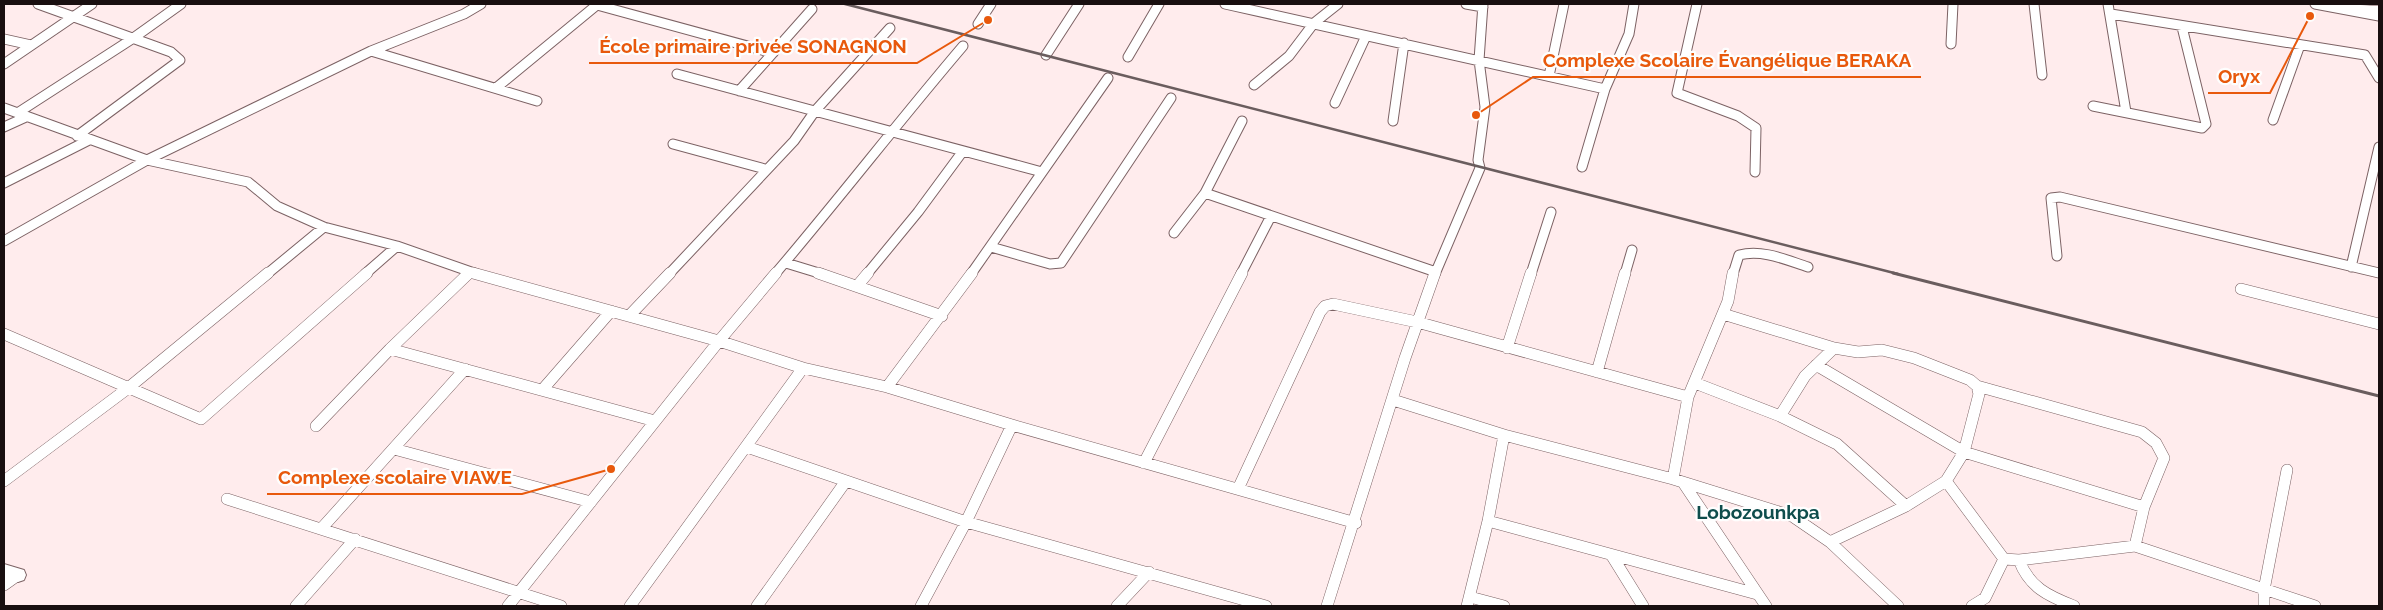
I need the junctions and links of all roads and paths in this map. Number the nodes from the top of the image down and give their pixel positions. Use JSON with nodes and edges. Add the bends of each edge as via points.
{"nodes":[{"id":1,"x":38,"y":4,"type":"edge"},
{"id":2,"x":92,"y":4,"type":"edge"},
{"id":3,"x":181,"y":4,"type":"edge"},
{"id":4,"x":481,"y":4,"type":"edge"},
{"id":5,"x":598,"y":4,"type":"edge"},
{"id":6,"x":990,"y":4,"type":"edge"},
{"id":7,"x":1079,"y":4,"type":"edge"},
{"id":8,"x":1159,"y":4,"type":"edge"},
{"id":9,"x":1225,"y":4,"type":"edge"},
{"id":10,"x":1338,"y":4,"type":"edge"},
{"id":11,"x":1466,"y":4,"type":"edge"},
{"id":12,"x":1564,"y":4,"type":"edge"},
{"id":13,"x":1634,"y":4,"type":"edge"},
{"id":14,"x":1697,"y":4,"type":"edge"},
{"id":15,"x":1953,"y":4,"type":"edge"},
{"id":16,"x":2034,"y":4,"type":"edge"},
{"id":17,"x":2108,"y":4,"type":"edge"},
{"id":18,"x":2315,"y":4,"type":"edge"},
{"id":19,"x":2349,"y":4,"type":"edge"},
{"id":20,"x":1483,"y":5,"type":"edge"},
{"id":21,"x":812,"y":10,"type":"dead end"},
{"id":22,"x":2379,"y":10,"type":"edge"},
{"id":23,"x":2111,"y":14,"type":"junction"},
{"id":24,"x":73,"y":16,"type":"junction"},
{"id":25,"x":2379,"y":16,"type":"edge"},
{"id":26,"x":1314,"y":23,"type":"junction"},
{"id":27,"x":978,"y":24,"type":"dead end"},
{"id":28,"x":2182,"y":27,"type":"junction"},
{"id":29,"x":890,"y":28,"type":"dead end"},
{"id":30,"x":1366,"y":36,"type":"junction"},
{"id":31,"x":4,"y":39,"type":"edge"},
{"id":32,"x":132,"y":39,"type":"junction"},
{"id":33,"x":1404,"y":43,"type":"junction"},
{"id":34,"x":1950,"y":44,"type":"dead end"},
{"id":35,"x":2300,"y":45,"type":"junction"},
{"id":36,"x":31,"y":46,"type":"junction"},
{"id":37,"x":963,"y":46,"type":"dead end"},
{"id":38,"x":371,"y":51,"type":"junction"},
{"id":39,"x":774,"y":53,"type":"junction"},
{"id":40,"x":1046,"y":55,"type":"dead end"},
{"id":41,"x":1128,"y":56,"type":"dead end"},
{"id":42,"x":1479,"y":60,"type":"junction"},
{"id":43,"x":4,"y":64,"type":"edge"},
{"id":44,"x":677,"y":74,"type":"dead end"},
{"id":45,"x":2042,"y":75,"type":"dead end"},
{"id":46,"x":1549,"y":76,"type":"junction"},
{"id":47,"x":1108,"y":78,"type":"dead end"},
{"id":48,"x":2379,"y":78,"type":"edge"},
{"id":49,"x":1254,"y":85,"type":"dead end"},
{"id":50,"x":496,"y":88,"type":"junction"},
{"id":51,"x":1605,"y":89,"type":"junction"},
{"id":52,"x":739,"y":91,"type":"junction"},
{"id":53,"x":1171,"y":98,"type":"dead end"},
{"id":54,"x":537,"y":101,"type":"dead end"},
{"id":55,"x":1335,"y":103,"type":"dead end"},
{"id":56,"x":2093,"y":106,"type":"dead end"},
{"id":57,"x":4,"y":108,"type":"edge"},
{"id":58,"x":815,"y":110,"type":"junction"},
{"id":59,"x":2126,"y":112,"type":"junction"},
{"id":60,"x":23,"y":115,"type":"junction"},
{"id":61,"x":2273,"y":120,"type":"dead end"},
{"id":62,"x":1242,"y":121,"type":"dead end"},
{"id":63,"x":1393,"y":121,"type":"dead end"},
{"id":64,"x":4,"y":127,"type":"edge"},
{"id":65,"x":889,"y":133,"type":"junction"},
{"id":66,"x":77,"y":136,"type":"junction"},
{"id":67,"x":89,"y":140,"type":"junction"},
{"id":68,"x":673,"y":144,"type":"dead end"},
{"id":69,"x":2379,"y":147,"type":"edge"},
{"id":70,"x":963,"y":151,"type":"junction"},
{"id":71,"x":147,"y":160,"type":"junction"},
{"id":72,"x":1582,"y":168,"type":"dead end"},
{"id":73,"x":764,"y":169,"type":"junction"},
{"id":74,"x":1042,"y":172,"type":"junction"},
{"id":75,"x":1755,"y":172,"type":"dead end"},
{"id":76,"x":4,"y":183,"type":"edge"},
{"id":77,"x":1205,"y":193,"type":"junction"},
{"id":78,"x":1552,"y":212,"type":"dead end"},
{"id":79,"x":1271,"y":216,"type":"junction"},
{"id":80,"x":324,"y":227,"type":"junction"},
{"id":81,"x":1174,"y":233,"type":"dead end"},
{"id":82,"x":4,"y":241,"type":"edge"},
{"id":83,"x":396,"y":246,"type":"junction"},
{"id":84,"x":992,"y":247,"type":"junction"},
{"id":85,"x":1632,"y":250,"type":"dead end"},
{"id":86,"x":2057,"y":256,"type":"dead end"},
{"id":87,"x":786,"y":263,"type":"junction"},
{"id":88,"x":1808,"y":267,"type":"dead end"},
{"id":89,"x":2352,"y":267,"type":"junction"},
{"id":90,"x":470,"y":272,"type":"junction"},
{"id":91,"x":1436,"y":272,"type":"junction"},
{"id":92,"x":2379,"y":273,"type":"edge"},
{"id":93,"x":858,"y":285,"type":"junction"},
{"id":94,"x":2241,"y":289,"type":"dead end"},
{"id":95,"x":611,"y":311,"type":"junction"},
{"id":96,"x":1723,"y":314,"type":"junction"},
{"id":97,"x":629,"y":316,"type":"junction"},
{"id":98,"x":942,"y":316,"type":"junction"},
{"id":99,"x":1417,"y":322,"type":"junction"},
{"id":100,"x":2379,"y":324,"type":"edge"},
{"id":101,"x":4,"y":334,"type":"edge"},
{"id":102,"x":719,"y":342,"type":"junction"},
{"id":103,"x":1507,"y":348,"type":"junction"},
{"id":104,"x":1834,"y":348,"type":"junction"},
{"id":105,"x":390,"y":349,"type":"junction"},
{"id":106,"x":1816,"y":365,"type":"junction"},
{"id":107,"x":803,"y":368,"type":"junction"},
{"id":108,"x":465,"y":369,"type":"junction"},
{"id":109,"x":1597,"y":372,"type":"junction"},
{"id":110,"x":1695,"y":383,"type":"junction"},
{"id":111,"x":1977,"y":386,"type":"junction"},
{"id":112,"x":887,"y":387,"type":"junction"},
{"id":113,"x":127,"y":388,"type":"junction"},
{"id":114,"x":543,"y":389,"type":"junction"},
{"id":115,"x":1688,"y":397,"type":"junction"},
{"id":116,"x":1393,"y":400,"type":"junction"},
{"id":117,"x":1780,"y":416,"type":"junction"},
{"id":118,"x":655,"y":421,"type":"junction"},
{"id":119,"x":1012,"y":425,"type":"junction"},
{"id":120,"x":316,"y":426,"type":"dead end"},
{"id":121,"x":1504,"y":435,"type":"junction"},
{"id":122,"x":748,"y":447,"type":"junction"},
{"id":123,"x":394,"y":448,"type":"junction"},
{"id":124,"x":1964,"y":452,"type":"junction"},
{"id":125,"x":1144,"y":462,"type":"junction"},
{"id":126,"x":2287,"y":470,"type":"dead end"},
{"id":127,"x":4,"y":481,"type":"edge"},
{"id":128,"x":846,"y":481,"type":"junction"},
{"id":129,"x":1946,"y":481,"type":"junction"},
{"id":130,"x":1678,"y":482,"type":"junction"},
{"id":131,"x":1238,"y":489,"type":"junction"},
{"id":132,"x":227,"y":499,"type":"dead end"},
{"id":133,"x":591,"y":502,"type":"junction"},
{"id":134,"x":1906,"y":506,"type":"junction"},
{"id":135,"x":2144,"y":507,"type":"junction"},
{"id":136,"x":1488,"y":521,"type":"junction"},
{"id":137,"x":966,"y":522,"type":"junction"},
{"id":138,"x":1356,"y":522,"type":"junction"},
{"id":139,"x":321,"y":529,"type":"junction"},
{"id":140,"x":355,"y":539,"type":"junction"},
{"id":141,"x":1830,"y":542,"type":"junction"},
{"id":142,"x":2134,"y":546,"type":"junction"},
{"id":143,"x":1612,"y":556,"type":"junction"},
{"id":144,"x":2004,"y":559,"type":"junction"},
{"id":145,"x":2019,"y":560,"type":"junction"},
{"id":146,"x":1149,"y":572,"type":"junction"},
{"id":147,"x":11,"y":573,"type":"edge"},
{"id":148,"x":4,"y":585,"type":"edge"},
{"id":149,"x":2264,"y":590,"type":"junction"},
{"id":150,"x":520,"y":593,"type":"junction"},
{"id":151,"x":1757,"y":594,"type":"junction"},
{"id":152,"x":1469,"y":601,"type":"edge"},
{"id":153,"x":1246,"y":604,"type":"edge"},
{"id":154,"x":296,"y":606,"type":"edge"},
{"id":155,"x":508,"y":606,"type":"edge"},
{"id":156,"x":561,"y":606,"type":"edge"},
{"id":157,"x":630,"y":606,"type":"edge"},
{"id":158,"x":757,"y":606,"type":"edge"},
{"id":159,"x":920,"y":606,"type":"edge"},
{"id":160,"x":1117,"y":606,"type":"edge"},
{"id":161,"x":1266,"y":606,"type":"edge"},
{"id":162,"x":1327,"y":606,"type":"edge"},
{"id":163,"x":1504,"y":606,"type":"edge"},
{"id":164,"x":1643,"y":606,"type":"edge"},
{"id":165,"x":1766,"y":606,"type":"edge"},
{"id":166,"x":1898,"y":606,"type":"edge"},
{"id":167,"x":1972,"y":606,"type":"edge"},
{"id":168,"x":2074,"y":606,"type":"edge"},
{"id":169,"x":2264,"y":606,"type":"edge"},
{"id":170,"x":2315,"y":606,"type":"edge"}],
"edges":[{"from":1,"to":24,"type":"street"},
{"from":2,"to":24,"type":"street"},
{"from":3,"to":32,"type":"street"},
{"from":4,"to":38,"type":"street","via":[[464,14]]},
{"from":5,"to":39,"type":"street"},
{"from":5,"to":50,"type":"street"},
{"from":6,"to":27,"type":"street"},
{"from":7,"to":40,"type":"street"},
{"from":8,"to":41,"type":"street"},
{"from":9,"to":26,"type":"street"},
{"from":10,"to":26,"type":"street"},
{"from":11,"to":20,"type":"street"},
{"from":12,"to":46,"type":"street"},
{"from":13,"to":51,"type":"street","via":[[1629,34]]},
{"from":14,"to":75,"type":"street","via":[[1677,93],[1738,116],[1756,128]]},
{"from":15,"to":34,"type":"street"},
{"from":16,"to":45,"type":"street"},
{"from":17,"to":23,"type":"street"},
{"from":18,"to":25,"type":"street"},
{"from":19,"to":22,"type":"highway"},
{"from":20,"to":42,"type":"street"},
{"from":21,"to":39,"type":"street"},
{"from":23,"to":28,"type":"street"},
{"from":23,"to":59,"type":"street"},
{"from":24,"to":32,"type":"street"},
{"from":24,"to":36,"type":"street"},
{"from":26,"to":30,"type":"street"},
{"from":26,"to":49,"type":"street","via":[[1289,56]]},
{"from":28,"to":35,"type":"street"},
{"from":28,"to":59,"type":"street","via":[[2206,124],[2202,128],[2194,127]]},
{"from":29,"to":58,"type":"street"},
{"from":30,"to":33,"type":"street"},
{"from":30,"to":55,"type":"street"},
{"from":31,"to":36,"type":"street"},
{"from":32,"to":60,"type":"street"},
{"from":32,"to":66,"type":"street","via":[[171,52],[180,60]]},
{"from":33,"to":42,"type":"street"},
{"from":33,"to":63,"type":"street"},
{"from":35,"to":48,"type":"street","via":[[2366,55]]},
{"from":35,"to":61,"type":"street"},
{"from":36,"to":43,"type":"street"},
{"from":37,"to":65,"type":"street"},
{"from":38,"to":50,"type":"street"},
{"from":38,"to":71,"type":"street"},
{"from":39,"to":52,"type":"street"},
{"from":42,"to":46,"type":"street"},
{"from":42,"to":91,"type":"street","via":[[1485,107],[1478,160],[1480,168]]},
{"from":44,"to":52,"type":"street"},
{"from":46,"to":51,"type":"street"},
{"from":47,"to":74,"type":"street"},
{"from":50,"to":54,"type":"street"},
{"from":51,"to":72,"type":"street"},
{"from":52,"to":58,"type":"street"},
{"from":53,"to":84,"type":"street","via":[[1061,263],[1050,264]]},
{"from":56,"to":59,"type":"street"},
{"from":57,"to":60,"type":"street"},
{"from":58,"to":65,"type":"street"},
{"from":58,"to":73,"type":"street","via":[[794,141]]},
{"from":60,"to":64,"type":"street"},
{"from":60,"to":66,"type":"street"},
{"from":62,"to":77,"type":"street"},
{"from":65,"to":70,"type":"street"},
{"from":65,"to":87,"type":"street"},
{"from":66,"to":67,"type":"street"},
{"from":67,"to":71,"type":"street"},
{"from":67,"to":76,"type":"street"},
{"from":68,"to":73,"type":"street"},
{"from":69,"to":89,"type":"street"},
{"from":70,"to":74,"type":"street"},
{"from":70,"to":93,"type":"street"},
{"from":71,"to":80,"type":"street","via":[[248,182],[277,206]]},
{"from":71,"to":82,"type":"street"},
{"from":73,"to":97,"type":"street"},
{"from":74,"to":84,"type":"street"},
{"from":77,"to":79,"type":"street"},
{"from":77,"to":81,"type":"street"},
{"from":78,"to":103,"type":"street"},
{"from":79,"to":91,"type":"street"},
{"from":79,"to":125,"type":"street"},
{"from":80,"to":83,"type":"street"},
{"from":80,"to":113,"type":"street"},
{"from":83,"to":90,"type":"street"},
{"from":83,"to":113,"type":"street","via":[[201,419]]},
{"from":84,"to":98,"type":"street"},
{"from":85,"to":109,"type":"street"},
{"from":86,"to":89,"type":"street","via":[[2052,198]]},
{"from":87,"to":93,"type":"street"},
{"from":87,"to":102,"type":"street"},
{"from":88,"to":96,"type":"street","via":[[1758,253],[1739,255]]},
{"from":89,"to":92,"type":"street"},
{"from":90,"to":95,"type":"street"},
{"from":90,"to":105,"type":"street"},
{"from":91,"to":99,"type":"street"},
{"from":93,"to":98,"type":"street"},
{"from":94,"to":100,"type":"street"},
{"from":95,"to":97,"type":"street"},
{"from":95,"to":114,"type":"street"},
{"from":96,"to":104,"type":"street"},
{"from":96,"to":110,"type":"street"},
{"from":97,"to":102,"type":"street"},
{"from":98,"to":112,"type":"street"},
{"from":99,"to":103,"type":"street"},
{"from":99,"to":116,"type":"street"},
{"from":99,"to":131,"type":"street","via":[[1333,304],[1324,306]]},
{"from":101,"to":113,"type":"street"},
{"from":102,"to":107,"type":"street"},
{"from":102,"to":118,"type":"street"},
{"from":103,"to":109,"type":"street"},
{"from":104,"to":106,"type":"street"},
{"from":104,"to":111,"type":"street","via":[[1858,352],[1882,350],[1906,356],[1970,380]]},
{"from":105,"to":108,"type":"street"},
{"from":105,"to":120,"type":"street"},
{"from":106,"to":117,"type":"street","via":[[1805,376]]},
{"from":106,"to":124,"type":"street"},
{"from":107,"to":112,"type":"street"},
{"from":107,"to":122,"type":"street"},
{"from":108,"to":114,"type":"street"},
{"from":108,"to":123,"type":"street"},
{"from":109,"to":115,"type":"street"},
{"from":110,"to":115,"type":"street"},
{"from":110,"to":117,"type":"street"},
{"from":111,"to":124,"type":"street","via":[[1979,394]]},
{"from":111,"to":135,"type":"street","via":[[2142,432],[2154,439],[2164,458]]},
{"from":112,"to":119,"type":"street"},
{"from":113,"to":127,"type":"street"},
{"from":114,"to":118,"type":"street"},
{"from":115,"to":130,"type":"street"},
{"from":116,"to":121,"type":"street"},
{"from":116,"to":138,"type":"street"},
{"from":117,"to":134,"type":"street","via":[[1837,444]]},
{"from":118,"to":133,"type":"street"},
{"from":119,"to":125,"type":"street"},
{"from":119,"to":137,"type":"street"},
{"from":121,"to":130,"type":"street"},
{"from":121,"to":136,"type":"street"},
{"from":122,"to":128,"type":"street"},
{"from":122,"to":157,"type":"street"},
{"from":123,"to":133,"type":"street"},
{"from":123,"to":139,"type":"street"},
{"from":124,"to":129,"type":"street"},
{"from":124,"to":135,"type":"street"},
{"from":125,"to":131,"type":"street"},
{"from":126,"to":149,"type":"street"},
{"from":128,"to":137,"type":"street"},
{"from":128,"to":158,"type":"street"},
{"from":129,"to":134,"type":"street"},
{"from":129,"to":144,"type":"street"},
{"from":130,"to":141,"type":"street","via":[[1792,516]]},
{"from":130,"to":151,"type":"street"},
{"from":131,"to":138,"type":"street"},
{"from":132,"to":139,"type":"street"},
{"from":133,"to":150,"type":"street"},
{"from":134,"to":141,"type":"street"},
{"from":135,"to":142,"type":"street"},
{"from":136,"to":143,"type":"street"},
{"from":136,"to":152,"type":"street"},
{"from":137,"to":146,"type":"street"},
{"from":137,"to":159,"type":"street"},
{"from":138,"to":162,"type":"street"},
{"from":139,"to":140,"type":"street"},
{"from":140,"to":150,"type":"street"},
{"from":140,"to":154,"type":"street"},
{"from":141,"to":166,"type":"street"},
{"from":142,"to":145,"type":"street"},
{"from":142,"to":149,"type":"street"},
{"from":143,"to":151,"type":"street"},
{"from":143,"to":164,"type":"street"},
{"from":144,"to":145,"type":"street"},
{"from":144,"to":167,"type":"street","via":[[1985,598]]},
{"from":145,"to":168,"type":"street","via":[[2022,571],[2038,592]]},
{"from":146,"to":153,"type":"street"},
{"from":146,"to":160,"type":"street"},
{"from":147,"to":148,"type":"street"},
{"from":149,"to":169,"type":"street"},
{"from":149,"to":170,"type":"street"},
{"from":150,"to":155,"type":"street"},
{"from":150,"to":156,"type":"street"},
{"from":151,"to":165,"type":"street"},
{"from":152,"to":163,"type":"street"},
{"from":153,"to":161,"type":"street"}]}
